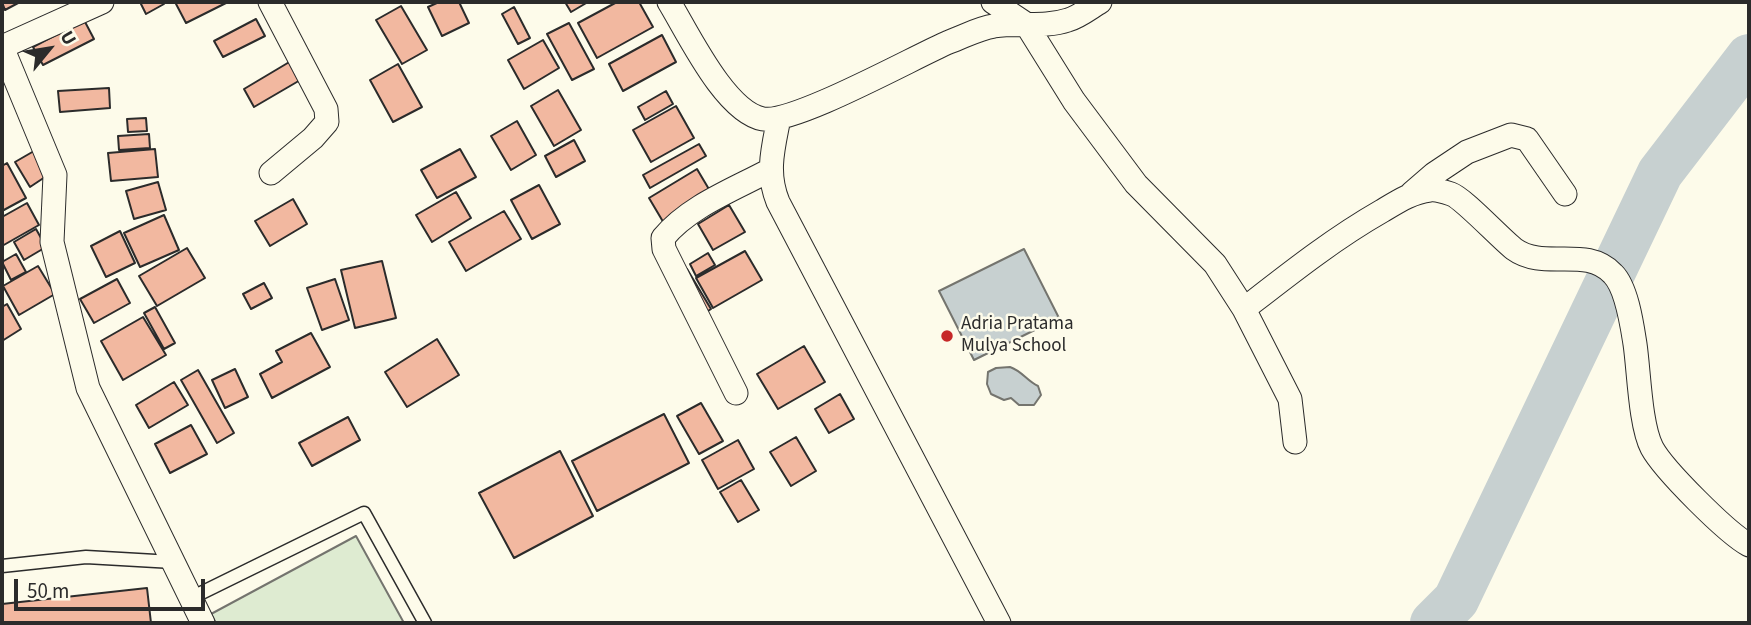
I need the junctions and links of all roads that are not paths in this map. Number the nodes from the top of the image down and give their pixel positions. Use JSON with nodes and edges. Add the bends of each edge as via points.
{"nodes":[{"id":1,"x":102,"y":2,"type":"edge"},
{"id":2,"x":270,"y":2,"type":"edge"},
{"id":3,"x":669,"y":2,"type":"edge"},
{"id":4,"x":993,"y":2,"type":"edge"},
{"id":5,"x":1100,"y":2,"type":"edge"},
{"id":6,"x":1026,"y":24,"type":"junction"},
{"id":7,"x":2,"y":47,"type":"edge"},
{"id":8,"x":779,"y":118,"type":"junction"},
{"id":9,"x":770,"y":170,"type":"junction"},
{"id":10,"x":271,"y":173,"type":"dead end"},
{"id":11,"x":1565,"y":194,"type":"dead end"},
{"id":12,"x":1410,"y":195,"type":"junction"},
{"id":13,"x":1244,"y":309,"type":"junction"},
{"id":14,"x":736,"y":393,"type":"dead end"},
{"id":15,"x":1295,"y":442,"type":"dead end"},
{"id":16,"x":1749,"y":545,"type":"edge"},
{"id":17,"x":173,"y":562,"type":"junction"},
{"id":18,"x":2,"y":566,"type":"edge"},
{"id":19,"x":191,"y":598,"type":"junction"},
{"id":20,"x":203,"y":623,"type":"edge"},
{"id":21,"x":425,"y":623,"type":"edge"},
{"id":22,"x":999,"y":623,"type":"edge"}],
"edges":[{"from":1,"to":7,"type":"street"},
{"from":2,"to":10,"type":"street","via":[[326,109],[327,122]]},
{"from":3,"to":8,"type":"street","via":[[725,93],[755,116]]},
{"from":4,"to":6,"type":"street"},
{"from":5,"to":6,"type":"street","via":[[1070,20]]},
{"from":6,"to":8,"type":"street","via":[[991,26]]},
{"from":6,"to":13,"type":"street","via":[[1074,101],[1136,184],[1215,264]]},
{"from":7,"to":17,"type":"street","via":[[55,175],[52,242],[88,388]]},
{"from":8,"to":9,"type":"street"},
{"from":9,"to":14,"type":"street","via":[[703,206],[663,238],[664,249]]},
{"from":9,"to":22,"type":"street","via":[[778,202]]},
{"from":11,"to":12,"type":"street","via":[[1527,139],[1511,135],[1467,152]]},
{"from":12,"to":13,"type":"street","via":[[1344,233]]},
{"from":12,"to":16,"type":"street","via":[[1433,189],[1454,195],[1519,253],[1536,259],[1584,259],[1615,275],[1631,314],[1652,447],[1716,518]]},
{"from":13,"to":15,"type":"street","via":[[1290,399]]},
{"from":17,"to":18,"type":"lane","via":[[86,557]]},
{"from":17,"to":19,"type":"street"},
{"from":19,"to":20,"type":"street"},
{"from":19,"to":21,"type":"lane","via":[[364,513]]}]}
